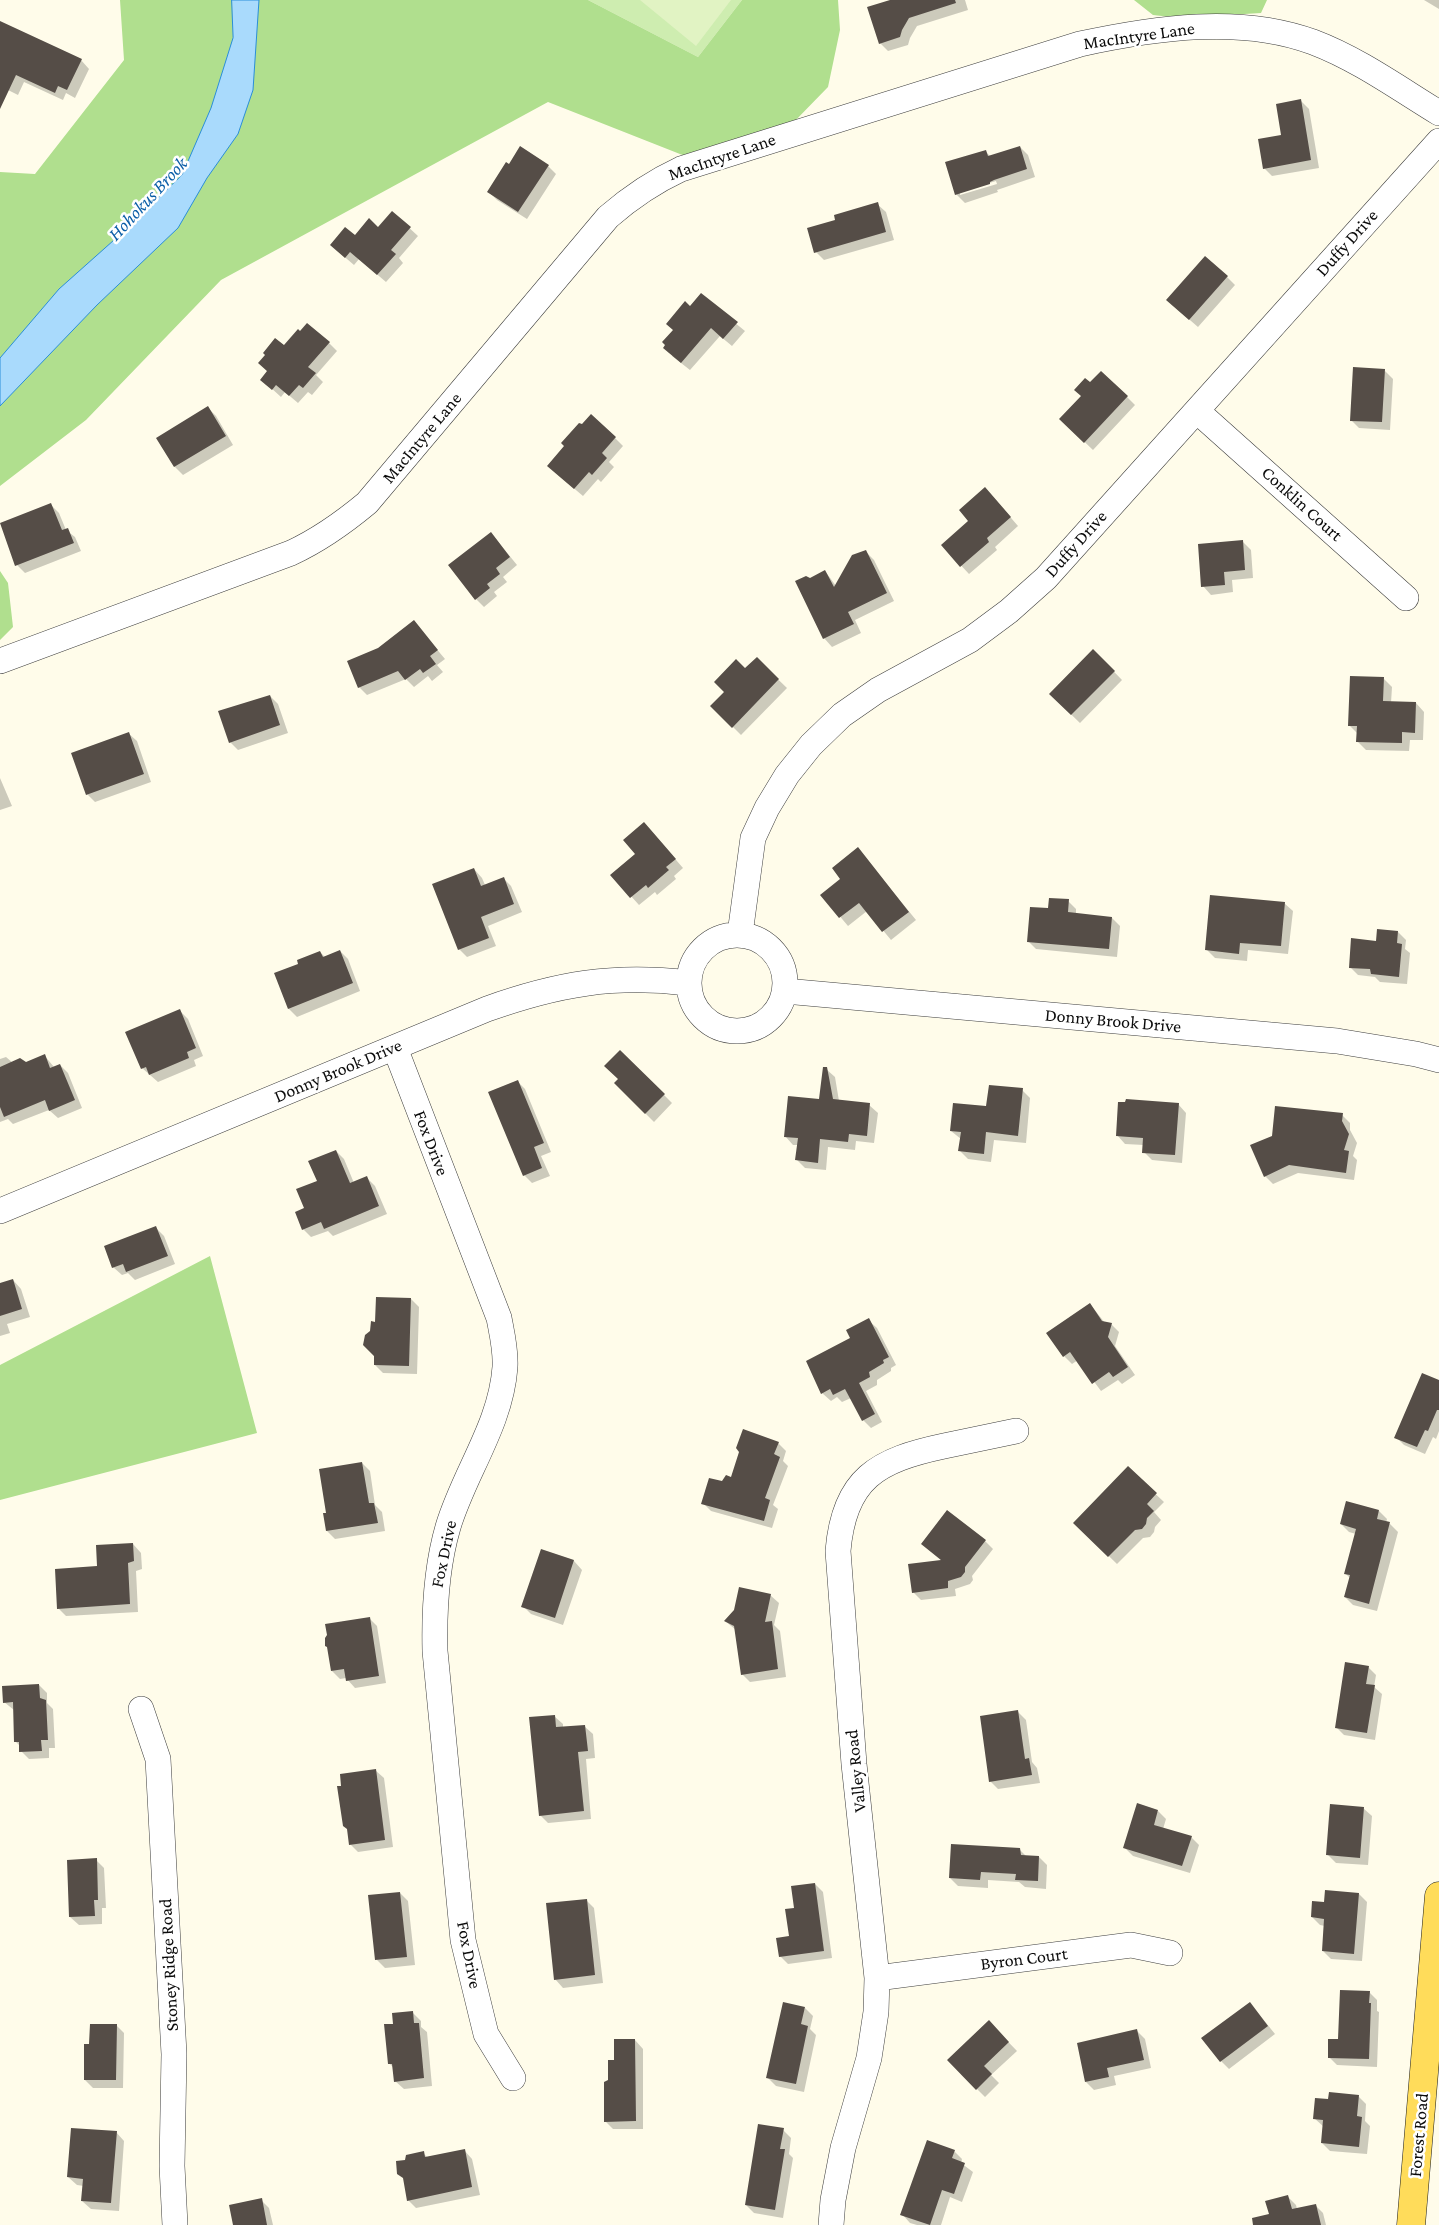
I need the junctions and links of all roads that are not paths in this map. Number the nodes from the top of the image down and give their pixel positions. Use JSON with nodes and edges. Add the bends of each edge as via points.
{"nodes":[{"id":1,"x":1439,"y":114,"type":"edge"},
{"id":2,"x":1439,"y":141,"type":"edge"},
{"id":3,"x":1198,"y":411,"type":"junction"},
{"id":4,"x":1406,"y":598,"type":"dead end"},
{"id":5,"x":0,"y":661,"type":"edge"},
{"id":6,"x":740,"y":934,"type":"junction"},
{"id":7,"x":688,"y":983,"type":"junction"},
{"id":8,"x":785,"y":991,"type":"junction"},
{"id":9,"x":394,"y":1048,"type":"junction"},
{"id":10,"x":1439,"y":1060,"type":"edge"},
{"id":11,"x":0,"y":1211,"type":"edge"},
{"id":12,"x":1016,"y":1431,"type":"dead end"},
{"id":13,"x":141,"y":1709,"type":"dead end"},
{"id":14,"x":1439,"y":1896,"type":"edge"},
{"id":15,"x":1170,"y":1953,"type":"dead end"},
{"id":16,"x":877,"y":1978,"type":"junction"},
{"id":17,"x":513,"y":2078,"type":"dead end"},
{"id":18,"x":175,"y":2225,"type":"edge"},
{"id":19,"x":831,"y":2225,"type":"edge"},
{"id":20,"x":1411,"y":2225,"type":"edge"}],
"edges":[{"from":1,"to":5,"type":"street","name":"MacIntyre Lane","via":[[1355,62],[1313,42],[1271,30],[1214,26],[1119,36],[1080,44],[681,169],[630,197],[608,218],[367,503],[339,526],[291,553]]},
{"from":2,"to":3,"type":"street","name":"Duffy Drive"},
{"from":3,"to":4,"type":"street","name":"Conklin Court"},
{"from":3,"to":6,"type":"street","name":"Duffy Drive","via":[[1046,578],[1009,611],[970,640],[878,690],[842,715],[811,745],[787,775],[753,838]]},
{"from":6,"to":7,"type":"street","via":[[710,942],[698,953],[690,967]]},
{"from":6,"to":8,"type":"street","via":[[756,938],[780,959],[785,974]]},
{"from":7,"to":8,"type":"street","via":[[698,1013],[710,1024],[725,1030],[741,1031],[770,1018],[780,1006]]},
{"from":7,"to":9,"type":"street","name":"Donny Brook Drive","via":[[651,979],[576,984],[512,1000]]},
{"from":8,"to":10,"type":"street","name":"Donny Brook Drive","via":[[1337,1041]]},
{"from":9,"to":11,"type":"street","name":"Donny Brook Drive"},
{"from":9,"to":17,"type":"street","name":"Fox Drive","via":[[498,1318],[504,1342],[505,1367],[500,1399],[488,1436],[462,1488],[448,1527],[438,1568],[434,1609],[435,1651],[463,1940],[486,2034]]},
{"from":12,"to":16,"type":"street","name":"Valley Road","via":[[911,1453],[890,1461],[857,1488],[846,1507],[840,1528],[838,1551],[854,1764]]},
{"from":13,"to":18,"type":"street","name":"Stoney Ridge Road","via":[[158,1759],[174,2054],[172,2166]]},
{"from":14,"to":20,"type":"main road","name":"Forest Road"},
{"from":15,"to":16,"type":"street","name":"Byron Court","via":[[1131,1945]]},
{"from":16,"to":19,"type":"street","name":"Valley Road","via":[[870,2058],[843,2148]]}]}
